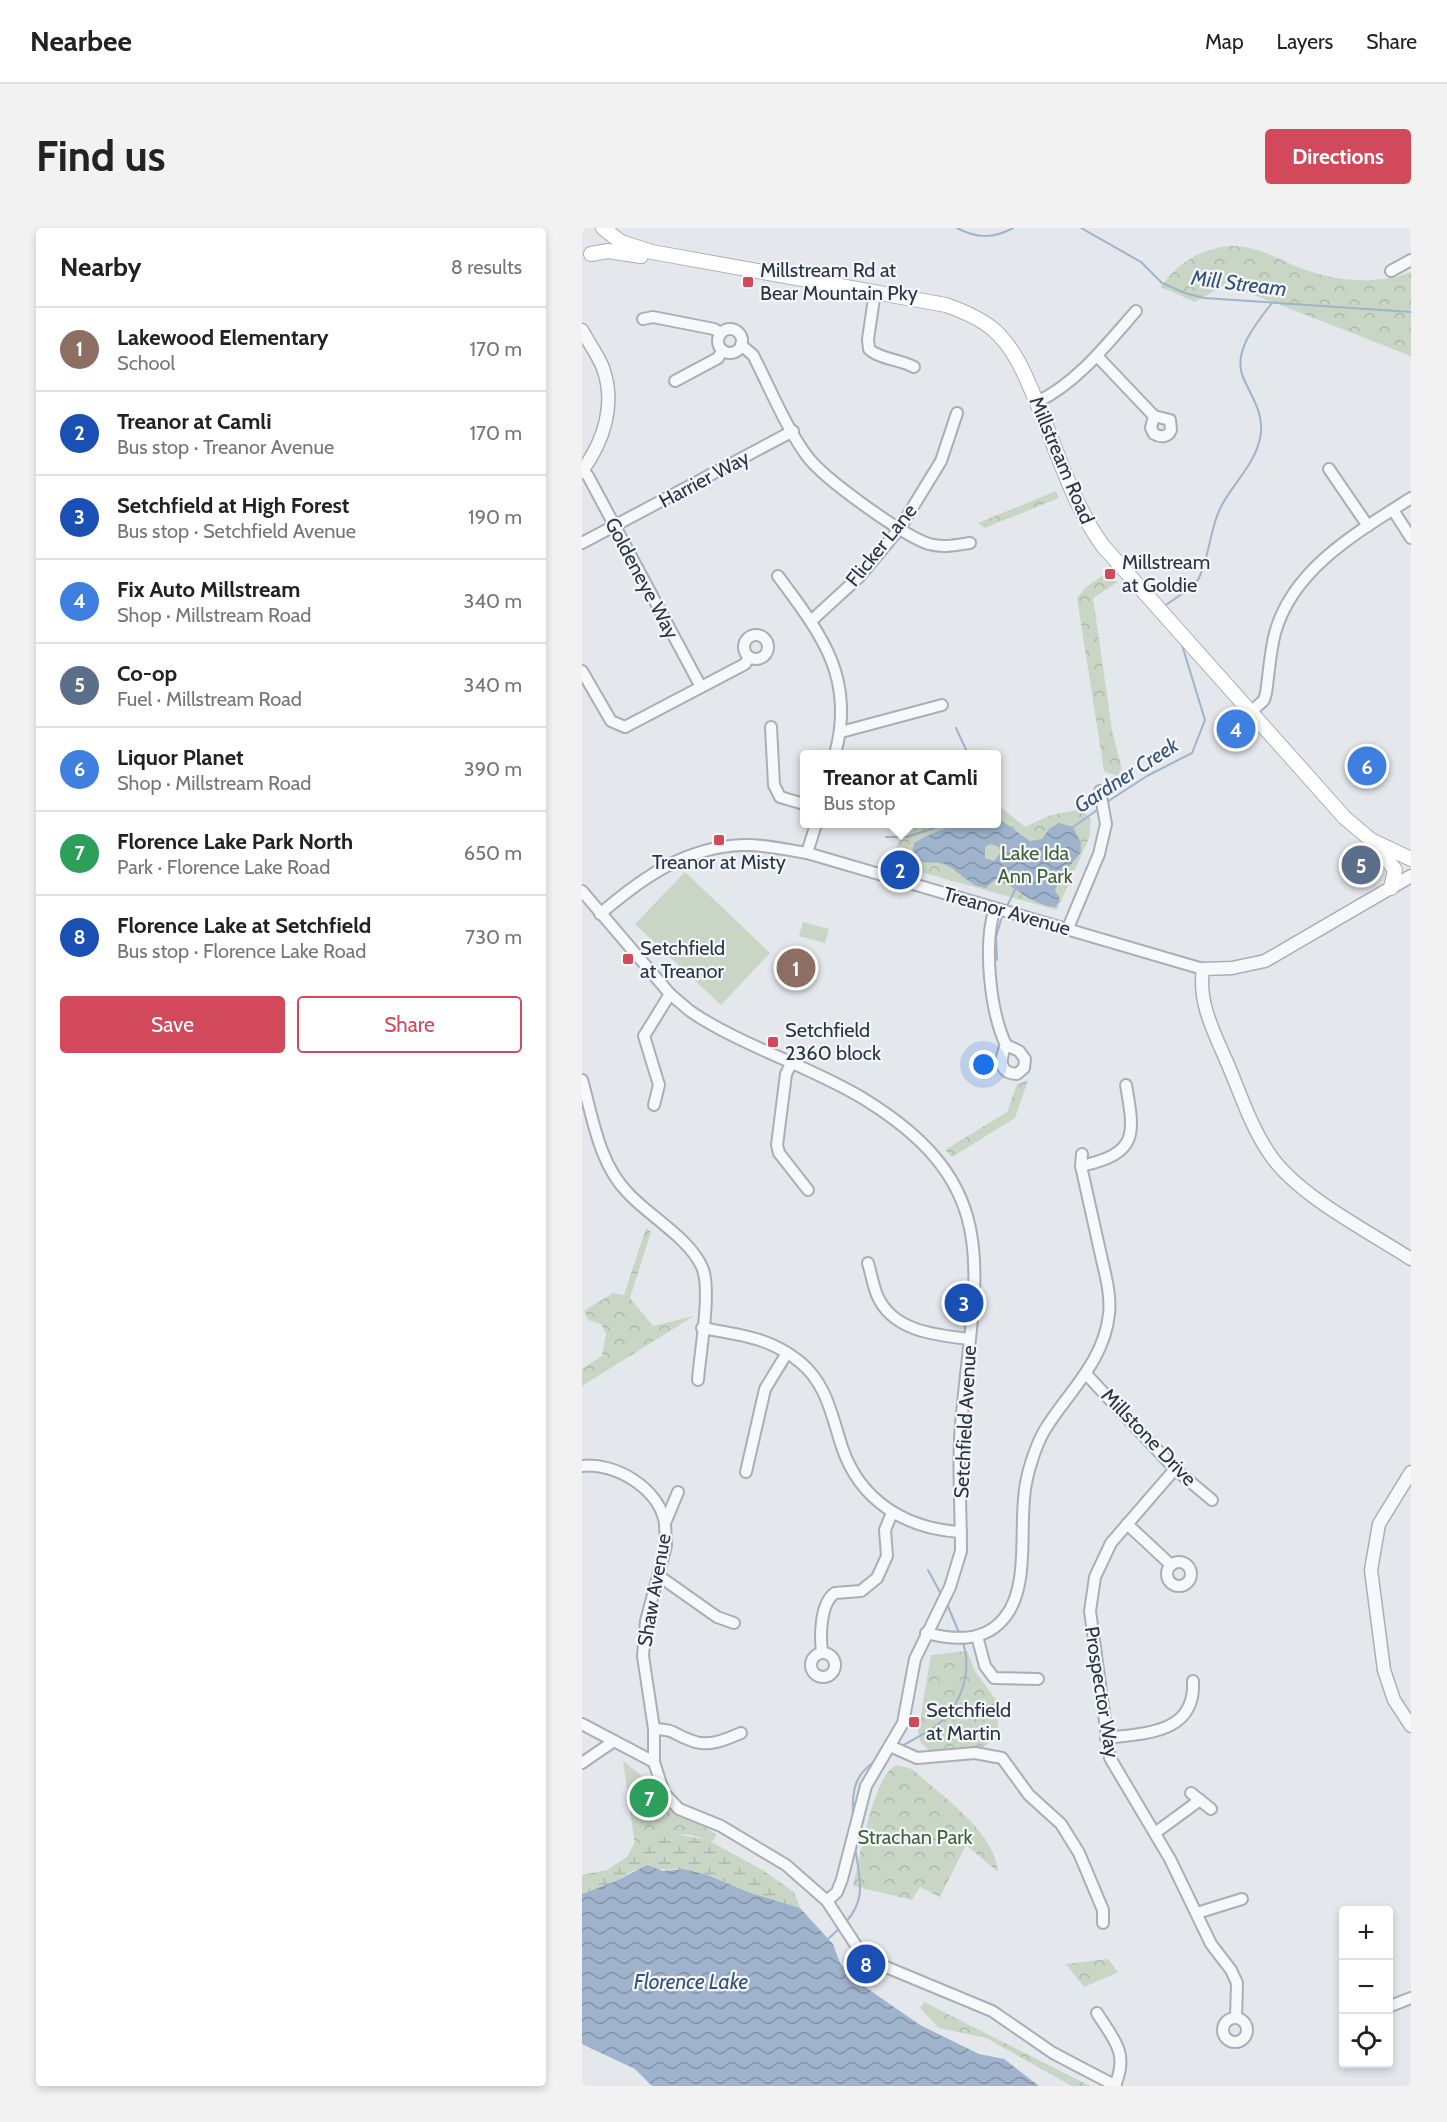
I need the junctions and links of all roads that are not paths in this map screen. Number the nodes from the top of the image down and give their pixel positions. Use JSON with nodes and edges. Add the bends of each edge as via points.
{"nodes":[{"id":1,"x":602,"y":228,"type":"edge"},
{"id":2,"x":615,"y":228,"type":"edge"},
{"id":3,"x":648,"y":250,"type":"junction"},
{"id":4,"x":586,"y":257,"type":"edge"},
{"id":5,"x":1411,"y":260,"type":"edge"},
{"id":6,"x":1391,"y":272,"type":"dead end"},
{"id":7,"x":875,"y":292,"type":"junction"},
{"id":8,"x":1136,"y":311,"type":"dead end"},
{"id":9,"x":642,"y":319,"type":"dead end"},
{"id":10,"x":582,"y":332,"type":"edge"},
{"id":11,"x":720,"y":333,"type":"junction"},
{"id":12,"x":741,"y":345,"type":"junction"},
{"id":13,"x":722,"y":351,"type":"junction"},
{"id":14,"x":1096,"y":356,"type":"junction"},
{"id":15,"x":914,"y":367,"type":"dead end"},
{"id":16,"x":675,"y":381,"type":"dead end"},
{"id":17,"x":1037,"y":402,"type":"junction"},
{"id":18,"x":957,"y":413,"type":"dead end"},
{"id":19,"x":1154,"y":416,"type":"dead end"},
{"id":20,"x":793,"y":431,"type":"junction"},
{"id":21,"x":1329,"y":469,"type":"dead end"},
{"id":22,"x":582,"y":470,"type":"edge"},
{"id":23,"x":1411,"y":498,"type":"edge"},
{"id":24,"x":1393,"y":510,"type":"junction"},
{"id":25,"x":615,"y":526,"type":"junction"},
{"id":26,"x":1368,"y":526,"type":"junction"},
{"id":27,"x":900,"y":528,"type":"junction"},
{"id":28,"x":1411,"y":538,"type":"edge"},
{"id":29,"x":582,"y":543,"type":"edge"},
{"id":30,"x":970,"y":543,"type":"dead end"},
{"id":31,"x":778,"y":576,"type":"dead end"},
{"id":32,"x":811,"y":621,"type":"junction"},
{"id":33,"x":749,"y":657,"type":"dead end"},
{"id":34,"x":582,"y":671,"type":"edge"},
{"id":35,"x":701,"y":687,"type":"junction"},
{"id":36,"x":942,"y":705,"type":"dead end"},
{"id":37,"x":1252,"y":711,"type":"junction"},
{"id":38,"x":771,"y":726,"type":"dead end"},
{"id":39,"x":841,"y":732,"type":"junction"},
{"id":40,"x":836,"y":750,"type":"edge"},
{"id":41,"x":1100,"y":791,"type":"dead end"},
{"id":42,"x":800,"y":803,"type":"edge"},
{"id":43,"x":815,"y":828,"type":"edge"},
{"id":44,"x":1371,"y":840,"type":"junction"},
{"id":45,"x":807,"y":853,"type":"junction"},
{"id":46,"x":1411,"y":859,"type":"edge"},
{"id":47,"x":1411,"y":876,"type":"edge"},
{"id":48,"x":1391,"y":888,"type":"junction"},
{"id":49,"x":582,"y":891,"type":"edge"},
{"id":50,"x":994,"y":908,"type":"junction"},
{"id":51,"x":600,"y":914,"type":"junction"},
{"id":52,"x":1068,"y":928,"type":"junction"},
{"id":53,"x":1203,"y":969,"type":"junction"},
{"id":54,"x":670,"y":994,"type":"junction"},
{"id":55,"x":1006,"y":1046,"type":"dead end"},
{"id":56,"x":792,"y":1062,"type":"junction"},
{"id":57,"x":582,"y":1080,"type":"edge"},
{"id":58,"x":1126,"y":1085,"type":"dead end"},
{"id":59,"x":654,"y":1105,"type":"dead end"},
{"id":60,"x":1082,"y":1154,"type":"dead end"},
{"id":61,"x":1081,"y":1166,"type":"junction"},
{"id":62,"x":808,"y":1190,"type":"dead end"},
{"id":63,"x":1411,"y":1259,"type":"edge"},
{"id":64,"x":868,"y":1263,"type":"dead end"},
{"id":65,"x":702,"y":1328,"type":"junction"},
{"id":66,"x":969,"y":1339,"type":"junction"},
{"id":67,"x":787,"y":1353,"type":"junction"},
{"id":68,"x":1086,"y":1374,"type":"junction"},
{"id":69,"x":698,"y":1380,"type":"dead end"},
{"id":70,"x":582,"y":1466,"type":"edge"},
{"id":71,"x":1175,"y":1469,"type":"junction"},
{"id":72,"x":746,"y":1472,"type":"dead end"},
{"id":73,"x":1411,"y":1472,"type":"edge"},
{"id":74,"x":678,"y":1492,"type":"dead end"},
{"id":75,"x":1212,"y":1500,"type":"dead end"},
{"id":76,"x":892,"y":1513,"type":"junction"},
{"id":77,"x":665,"y":1523,"type":"junction"},
{"id":78,"x":1127,"y":1524,"type":"junction"},
{"id":79,"x":961,"y":1532,"type":"junction"},
{"id":80,"x":1171,"y":1565,"type":"dead end"},
{"id":81,"x":659,"y":1576,"type":"junction"},
{"id":82,"x":734,"y":1623,"type":"dead end"},
{"id":83,"x":926,"y":1633,"type":"junction"},
{"id":84,"x":977,"y":1636,"type":"junction"},
{"id":85,"x":822,"y":1652,"type":"dead end"},
{"id":86,"x":1038,"y":1678,"type":"dead end"},
{"id":87,"x":1193,"y":1681,"type":"dead end"},
{"id":88,"x":582,"y":1725,"type":"edge"},
{"id":89,"x":1411,"y":1726,"type":"edge"},
{"id":90,"x":654,"y":1729,"type":"junction"},
{"id":91,"x":741,"y":1733,"type":"dead end"},
{"id":92,"x":1106,"y":1738,"type":"junction"},
{"id":93,"x":614,"y":1741,"type":"junction"},
{"id":94,"x":891,"y":1746,"type":"junction"},
{"id":95,"x":654,"y":1762,"type":"junction"},
{"id":96,"x":582,"y":1763,"type":"edge"},
{"id":97,"x":1211,"y":1809,"type":"dead end"},
{"id":98,"x":1155,"y":1833,"type":"junction"},
{"id":99,"x":1242,"y":1899,"type":"dead end"},
{"id":100,"x":827,"y":1901,"type":"junction"},
{"id":101,"x":1197,"y":1913,"type":"junction"},
{"id":102,"x":1103,"y":1923,"type":"dead end"},
{"id":103,"x":1411,"y":1998,"type":"edge"},
{"id":104,"x":1393,"y":2005,"type":"edge"},
{"id":105,"x":1096,"y":2013,"type":"dead end"},
{"id":106,"x":1236,"y":2018,"type":"dead end"},
{"id":107,"x":1116,"y":2086,"type":"edge"}],
"edges":[{"from":1,"to":3,"type":"main road","name":"Millstream Road","via":[[621,242]]},
{"from":1,"to":4,"type":"main road","via":[[598,244]]},
{"from":2,"to":3,"type":"street"},
{"from":3,"to":4,"type":"main road","name":"Millstream Road","via":[[642,256],[608,251]]},
{"from":3,"to":7,"type":"main road","name":"Millstream Road"},
{"from":5,"to":6,"type":"street"},
{"from":7,"to":15,"type":"street","via":[[869,349]]},
{"from":7,"to":17,"type":"main road","name":"Millstream Road","via":[[946,305],[982,321],[1015,355]]},
{"from":8,"to":14,"type":"street"},
{"from":9,"to":11,"type":"street","via":[[653,317],[714,328]]},
{"from":10,"to":22,"type":"street","via":[[603,368],[608,399],[605,429]]},
{"from":11,"to":12,"type":"street","via":[[734,329],[741,336]]},
{"from":11,"to":13,"type":"street","via":[[718,345]]},
{"from":12,"to":13,"type":"street","via":[[731,353]]},
{"from":12,"to":20,"type":"street","via":[[753,355]]},
{"from":13,"to":16,"type":"street","via":[[718,358]]},
{"from":14,"to":17,"type":"street","via":[[1050,396]]},
{"from":14,"to":19,"type":"street"},
{"from":17,"to":37,"type":"main road","name":"Millstream Road","via":[[1092,532]]},
{"from":18,"to":27,"type":"street","name":"Flicker Lane","via":[[941,461]]},
{"from":20,"to":25,"type":"street","name":"Harrier Way"},
{"from":20,"to":27,"type":"street","via":[[809,459]]},
{"from":21,"to":26,"type":"street"},
{"from":22,"to":25,"type":"street","name":"Goldeneye Way"},
{"from":23,"to":24,"type":"street"},
{"from":24,"to":26,"type":"street"},
{"from":24,"to":28,"type":"street"},
{"from":25,"to":29,"type":"street","name":"Harrier Way"},
{"from":25,"to":35,"type":"street","name":"Goldeneye Way"},
{"from":26,"to":37,"type":"street","via":[[1331,552],[1307,576],[1286,607],[1275,633],[1264,700]]},
{"from":27,"to":30,"type":"street","via":[[929,544],[948,547]]},
{"from":27,"to":32,"type":"street","name":"Flicker Lane","via":[[859,577]]},
{"from":31,"to":32,"type":"street"},
{"from":32,"to":39,"type":"street","via":[[830,652],[839,678]]},
{"from":33,"to":35,"type":"street","via":[[745,664]]},
{"from":34,"to":35,"type":"street","via":[[611,721],[625,727]]},
{"from":36,"to":39,"type":"street"},
{"from":37,"to":44,"type":"main road","name":"Millstream Road","via":[[1345,818]]},
{"from":38,"to":42,"type":"street","via":[[774,785],[780,797]]},
{"from":39,"to":40,"type":"street"},
{"from":41,"to":52,"type":"street","via":[[1106,824],[1099,854]]},
{"from":43,"to":45,"type":"street"},
{"from":44,"to":46,"type":"main road","name":"Millstream Road"},
{"from":44,"to":48,"type":"main road","via":[[1395,870]]},
{"from":45,"to":50,"type":"street","name":"Treanor Avenue"},
{"from":45,"to":51,"type":"street","name":"Treanor Avenue","via":[[744,845],[695,853],[650,874]]},
{"from":47,"to":48,"type":"street","name":"Treanor Avenue"},
{"from":48,"to":53,"type":"street","name":"Treanor Avenue","via":[[1265,961]]},
{"from":49,"to":51,"type":"street","name":"Setchfield Avenue"},
{"from":50,"to":52,"type":"street","name":"Treanor Avenue"},
{"from":50,"to":55,"type":"street","via":[[989,971]]},
{"from":51,"to":54,"type":"street","name":"Setchfield Avenue"},
{"from":52,"to":53,"type":"street","name":"Treanor Avenue"},
{"from":53,"to":63,"type":"street","via":[[1201,985],[1206,1014],[1270,1155],[1295,1183]]},
{"from":54,"to":56,"type":"street","name":"Setchfield Avenue","via":[[697,1016]]},
{"from":54,"to":59,"type":"street","via":[[644,1036],[659,1085]]},
{"from":56,"to":62,"type":"street","via":[[782,1095],[777,1145]]},
{"from":56,"to":66,"type":"street","name":"Setchfield Avenue","via":[[887,1114],[926,1145],[948,1172],[963,1202],[973,1242],[975,1289]]},
{"from":57,"to":65,"type":"street","via":[[612,1172],[627,1192],[693,1252],[702,1267],[706,1284]]},
{"from":58,"to":61,"type":"street","via":[[1132,1119],[1129,1139],[1115,1156]]},
{"from":60,"to":61,"type":"street"},
{"from":61,"to":68,"type":"street","via":[[1110,1304],[1105,1333]]},
{"from":64,"to":66,"type":"street","via":[[877,1296],[894,1317],[910,1328],[930,1334]]},
{"from":65,"to":67,"type":"street","via":[[762,1338]]},
{"from":65,"to":69,"type":"street"},
{"from":66,"to":79,"type":"street","name":"Setchfield Avenue","via":[[960,1445]]},
{"from":67,"to":72,"type":"street","via":[[765,1389]]},
{"from":67,"to":76,"type":"street","via":[[819,1384],[831,1407],[853,1473],[870,1495]]},
{"from":68,"to":71,"type":"street","name":"Millstone Drive"},
{"from":68,"to":84,"type":"street","via":[[1045,1430],[1026,1483],[1020,1574],[1014,1601],[1005,1618]]},
{"from":70,"to":77,"type":"street","via":[[611,1469],[630,1478],[654,1497]]},
{"from":71,"to":75,"type":"street","name":"Millstone Drive"},
{"from":71,"to":78,"type":"street","name":"Prospector Way"},
{"from":73,"to":89,"type":"street","via":[[1379,1524],[1371,1570],[1384,1670],[1394,1700]]},
{"from":74,"to":77,"type":"street","name":"Shaw Avenue"},
{"from":76,"to":79,"type":"street","via":[[921,1526]]},
{"from":76,"to":85,"type":"street","via":[[885,1530],[886,1556],[872,1584],[855,1593],[835,1593],[828,1600]]},
{"from":77,"to":81,"type":"street","name":"Shaw Avenue","via":[[666,1546]]},
{"from":78,"to":80,"type":"street"},
{"from":78,"to":92,"type":"street","name":"Prospector Way","via":[[1111,1543],[1095,1577],[1090,1611]]},
{"from":79,"to":83,"type":"street","name":"Setchfield Avenue","via":[[954,1578]]},
{"from":81,"to":82,"type":"street","via":[[717,1617]]},
{"from":81,"to":90,"type":"street","name":"Shaw Avenue","via":[[645,1621],[643,1656]]},
{"from":83,"to":84,"type":"street","via":[[950,1640]]},
{"from":83,"to":94,"type":"street","name":"Setchfield Avenue","via":[[915,1659],[903,1723]]},
{"from":84,"to":86,"type":"street","via":[[985,1666],[994,1678]]},
{"from":87,"to":92,"type":"street","via":[[1194,1698],[1178,1721],[1167,1728]]},
{"from":88,"to":93,"type":"street"},
{"from":90,"to":91,"type":"street","via":[[673,1730],[690,1741],[707,1744]]},
{"from":90,"to":95,"type":"street","name":"Shaw Avenue"},
{"from":92,"to":98,"type":"street","name":"Prospector Way","via":[[1118,1773]]},
{"from":93,"to":95,"type":"street"},
{"from":93,"to":96,"type":"street"},
{"from":94,"to":100,"type":"street","name":"Setchfield Avenue","via":[[866,1786],[842,1879],[837,1892]]},
{"from":94,"to":102,"type":"street","via":[[916,1758],[975,1753],[1002,1758],[1029,1795],[1060,1824],[1079,1853],[1103,1910]]},
{"from":95,"to":100,"type":"street","name":"Shaw Avenue","via":[[664,1793],[679,1809],[721,1826],[786,1865]]},
{"from":97,"to":98,"type":"street","via":[[1196,1796]]},
{"from":98,"to":101,"type":"street","name":"Prospector Way"},
{"from":99,"to":101,"type":"street"},
{"from":100,"to":107,"type":"street","name":"Shaw Avenue","via":[[859,1950],[886,1967],[992,2011],[1053,2053]]},
{"from":101,"to":106,"type":"street","name":"Prospector Way","via":[[1211,1944],[1237,1983]]},
{"from":103,"to":104,"type":"street"},
{"from":105,"to":107,"type":"street","via":[[1122,2059]]}]}
